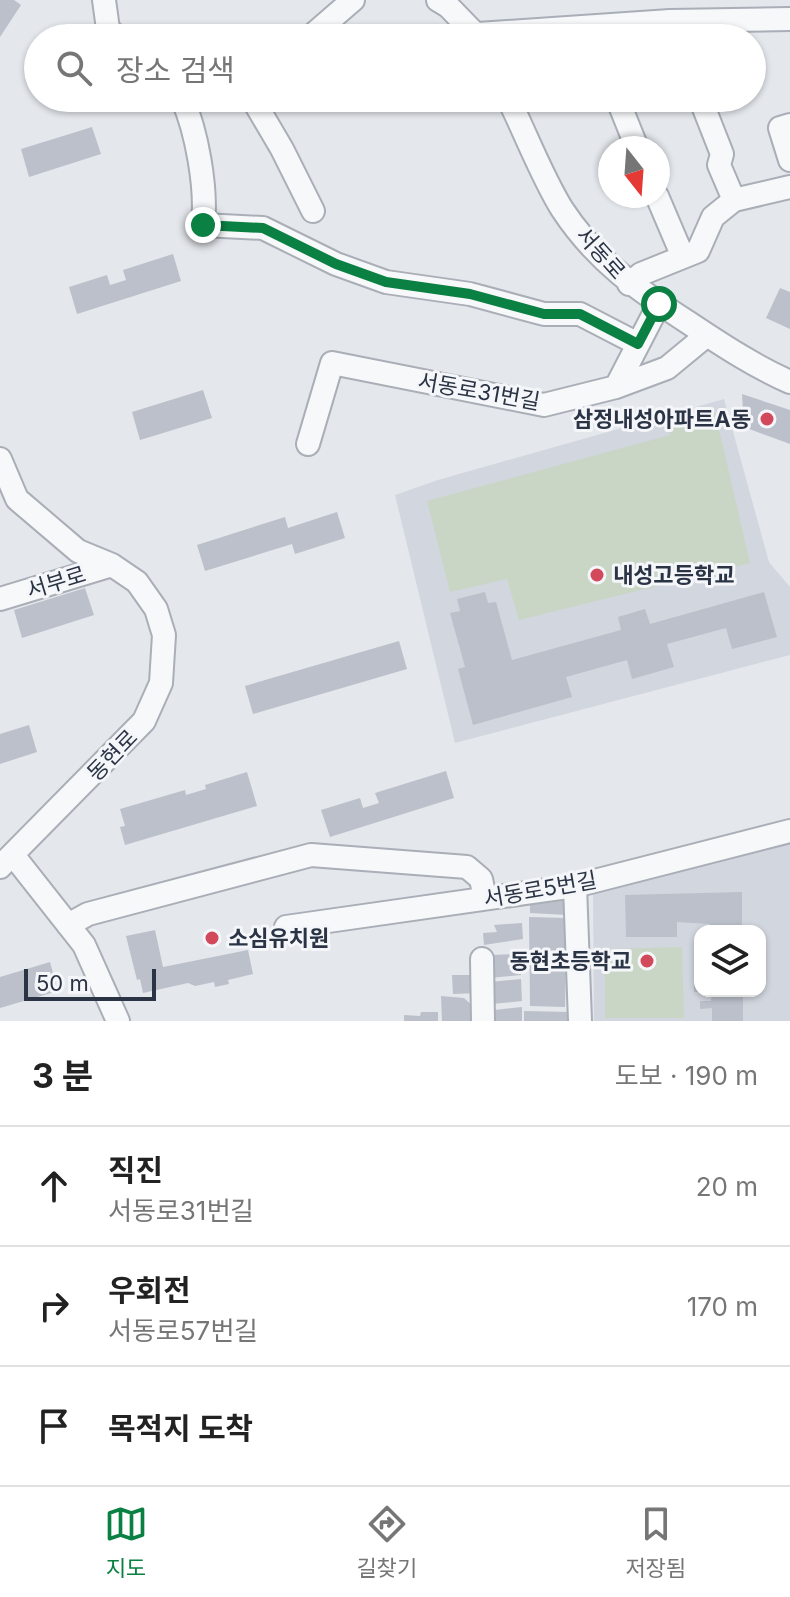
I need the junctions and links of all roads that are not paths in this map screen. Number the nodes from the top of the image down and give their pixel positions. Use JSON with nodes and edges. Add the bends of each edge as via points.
{"nodes":[{"id":1,"x":104,"y":0,"type":"edge"},
{"id":2,"x":353,"y":0,"type":"edge"},
{"id":3,"x":438,"y":0,"type":"edge"},
{"id":4,"x":790,"y":19,"type":"edge"},
{"id":5,"x":107,"y":24,"type":"edge"},
{"id":6,"x":325,"y":24,"type":"edge"},
{"id":7,"x":466,"y":24,"type":"edge"},
{"id":8,"x":737,"y":24,"type":"edge"},
{"id":9,"x":188,"y":112,"type":"edge"},
{"id":10,"x":260,"y":112,"type":"edge"},
{"id":11,"x":515,"y":112,"type":"edge"},
{"id":12,"x":623,"y":112,"type":"edge"},
{"id":13,"x":706,"y":112,"type":"edge"},
{"id":14,"x":790,"y":125,"type":"edge"},
{"id":15,"x":632,"y":136,"type":"edge"},
{"id":16,"x":790,"y":160,"type":"edge"},
{"id":17,"x":790,"y":187,"type":"edge"},
{"id":18,"x":734,"y":200,"type":"junction"},
{"id":19,"x":662,"y":208,"type":"edge"},
{"id":20,"x":313,"y":211,"type":"dead end"},
{"id":21,"x":683,"y":257,"type":"junction"},
{"id":22,"x":629,"y":284,"type":"junction"},
{"id":23,"x":659,"y":304,"type":"junction"},
{"id":24,"x":707,"y":335,"type":"junction"},
{"id":25,"x":638,"y":344,"type":"junction"},
{"id":26,"x":790,"y":382,"type":"edge"},
{"id":27,"x":616,"y":387,"type":"junction"},
{"id":28,"x":308,"y":444,"type":"dead end"},
{"id":29,"x":0,"y":459,"type":"edge"},
{"id":30,"x":112,"y":565,"type":"junction"},
{"id":31,"x":0,"y":599,"type":"edge"},
{"id":32,"x":790,"y":831,"type":"edge"},
{"id":33,"x":6,"y":861,"type":"edge"},
{"id":34,"x":575,"y":886,"type":"junction"},
{"id":35,"x":485,"y":898,"type":"junction"},
{"id":36,"x":68,"y":925,"type":"junction"},
{"id":37,"x":286,"y":927,"type":"dead end"},
{"id":38,"x":482,"y":959,"type":"dead end"},
{"id":39,"x":118,"y":1021,"type":"edge"},
{"id":40,"x":483,"y":1021,"type":"edge"},
{"id":41,"x":580,"y":1021,"type":"edge"}],
"edges":[{"from":1,"to":5,"type":"street"},
{"from":2,"to":6,"type":"street"},
{"from":3,"to":7,"type":"street"},
{"from":4,"to":8,"type":"street"},
{"from":9,"to":25,"type":"street","via":[[206,204],[203,225],[263,228],[386,282],[470,294],[544,314],[580,314]]},
{"from":10,"to":20,"type":"street"},
{"from":11,"to":22,"type":"street","name":"서동로","via":[[561,208]]},
{"from":12,"to":15,"type":"street"},
{"from":13,"to":18,"type":"street"},
{"from":14,"to":16,"type":"street","via":[[780,128]]},
{"from":17,"to":18,"type":"street"},
{"from":18,"to":21,"type":"street","via":[[713,217],[698,251]]},
{"from":19,"to":21,"type":"street"},
{"from":21,"to":22,"type":"street"},
{"from":22,"to":23,"type":"street","name":"서동로"},
{"from":23,"to":24,"type":"street","name":"서동로"},
{"from":23,"to":25,"type":"street"},
{"from":24,"to":26,"type":"street","name":"서동로"},
{"from":24,"to":27,"type":"street","via":[[667,368]]},
{"from":25,"to":27,"type":"street"},
{"from":27,"to":28,"type":"street","name":"서동로31번길","via":[[544,405],[332,363]]},
{"from":29,"to":30,"type":"street","name":"동현로","via":[[17,499],[78,551]]},
{"from":30,"to":31,"type":"street","name":"서부로"},
{"from":30,"to":33,"type":"street","name":"동현로","via":[[137,582],[156,609],[164,635],[161,683],[144,721]]},
{"from":32,"to":34,"type":"street","name":"서동로5번길"},
{"from":33,"to":36,"type":"street","name":"동현로"},
{"from":34,"to":35,"type":"street","name":"서동로5번길"},
{"from":34,"to":41,"type":"street"},
{"from":35,"to":36,"type":"street","via":[[481,879],[467,867],[311,855],[88,914]]},
{"from":35,"to":37,"type":"street","name":"서동로5번길"},
{"from":36,"to":39,"type":"street","name":"동현로","via":[[84,945]]},
{"from":38,"to":40,"type":"street"}]}
